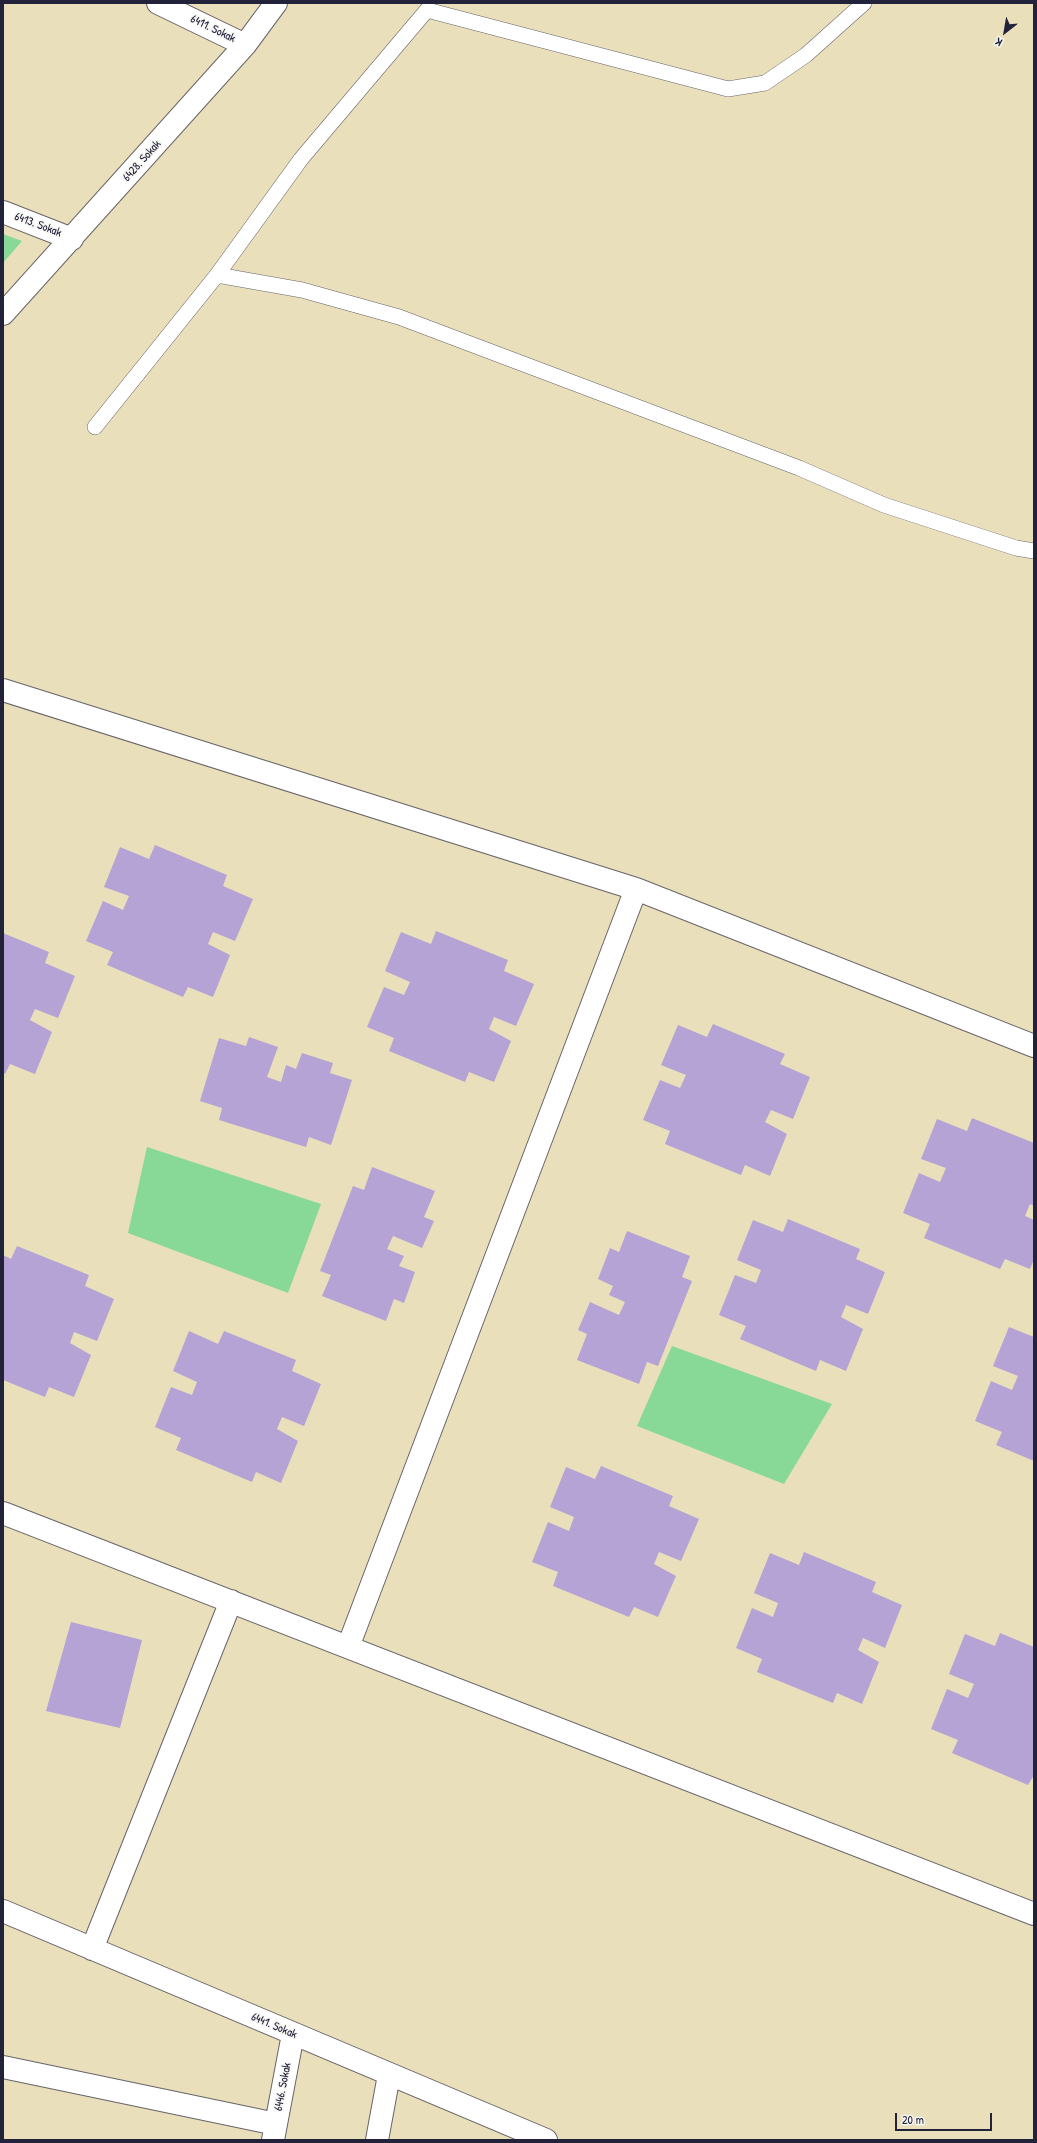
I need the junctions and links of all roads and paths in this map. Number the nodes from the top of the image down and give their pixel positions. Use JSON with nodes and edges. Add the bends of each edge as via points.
{"nodes":[{"id":1,"x":158,"y":3,"type":"edge"},
{"id":2,"x":276,"y":3,"type":"edge"},
{"id":3,"x":864,"y":3,"type":"edge"},
{"id":4,"x":430,"y":6,"type":"edge"},
{"id":5,"x":245,"y":45,"type":"junction"},
{"id":6,"x":3,"y":212,"type":"edge"},
{"id":7,"x":72,"y":239,"type":"junction"},
{"id":8,"x":217,"y":275,"type":"junction"},
{"id":9,"x":3,"y":314,"type":"edge"},
{"id":10,"x":95,"y":427,"type":"dead end"},
{"id":11,"x":1034,"y":551,"type":"edge"},
{"id":12,"x":3,"y":690,"type":"edge"},
{"id":13,"x":636,"y":889,"type":"junction"},
{"id":14,"x":1034,"y":1046,"type":"edge"},
{"id":15,"x":3,"y":1513,"type":"edge"},
{"id":16,"x":231,"y":1601,"type":"junction"},
{"id":17,"x":348,"y":1647,"type":"junction"},
{"id":18,"x":3,"y":1913,"type":"edge"},
{"id":19,"x":1034,"y":1914,"type":"edge"},
{"id":20,"x":92,"y":1949,"type":"junction"},
{"id":21,"x":293,"y":2034,"type":"junction"},
{"id":22,"x":3,"y":2067,"type":"edge"},
{"id":23,"x":389,"y":2074,"type":"junction"},
{"id":24,"x":274,"y":2132,"type":"edge"},
{"id":25,"x":377,"y":2140,"type":"edge"},
{"id":26,"x":546,"y":2140,"type":"edge"}],
"edges":[{"from":1,"to":5,"type":"street","name":"6411. Sokak"},
{"from":2,"to":5,"type":"street","name":"6428. Sokak"},
{"from":3,"to":4,"type":"lane","via":[[806,55],[765,83],[728,89]]},
{"from":4,"to":8,"type":"lane","via":[[301,159]]},
{"from":5,"to":7,"type":"street","name":"6428. Sokak"},
{"from":6,"to":7,"type":"street","name":"6413. Sokak"},
{"from":7,"to":9,"type":"street","name":"6428. Sokak"},
{"from":8,"to":10,"type":"lane"},
{"from":8,"to":11,"type":"lane","via":[[302,290],[399,316],[799,468],[884,505],[1016,548]]},
{"from":12,"to":13,"type":"street"},
{"from":13,"to":14,"type":"street"},
{"from":13,"to":17,"type":"street"},
{"from":15,"to":16,"type":"street"},
{"from":16,"to":17,"type":"street"},
{"from":16,"to":20,"type":"street"},
{"from":17,"to":19,"type":"street"},
{"from":18,"to":20,"type":"street","name":"6441. Sokak"},
{"from":20,"to":21,"type":"street","name":"6441. Sokak"},
{"from":21,"to":23,"type":"street","name":"6441. Sokak"},
{"from":21,"to":24,"type":"street","name":"6446. Sokak"},
{"from":22,"to":24,"type":"street"},
{"from":23,"to":25,"type":"street"},
{"from":23,"to":26,"type":"street","name":"6441. Sokak"}]}
